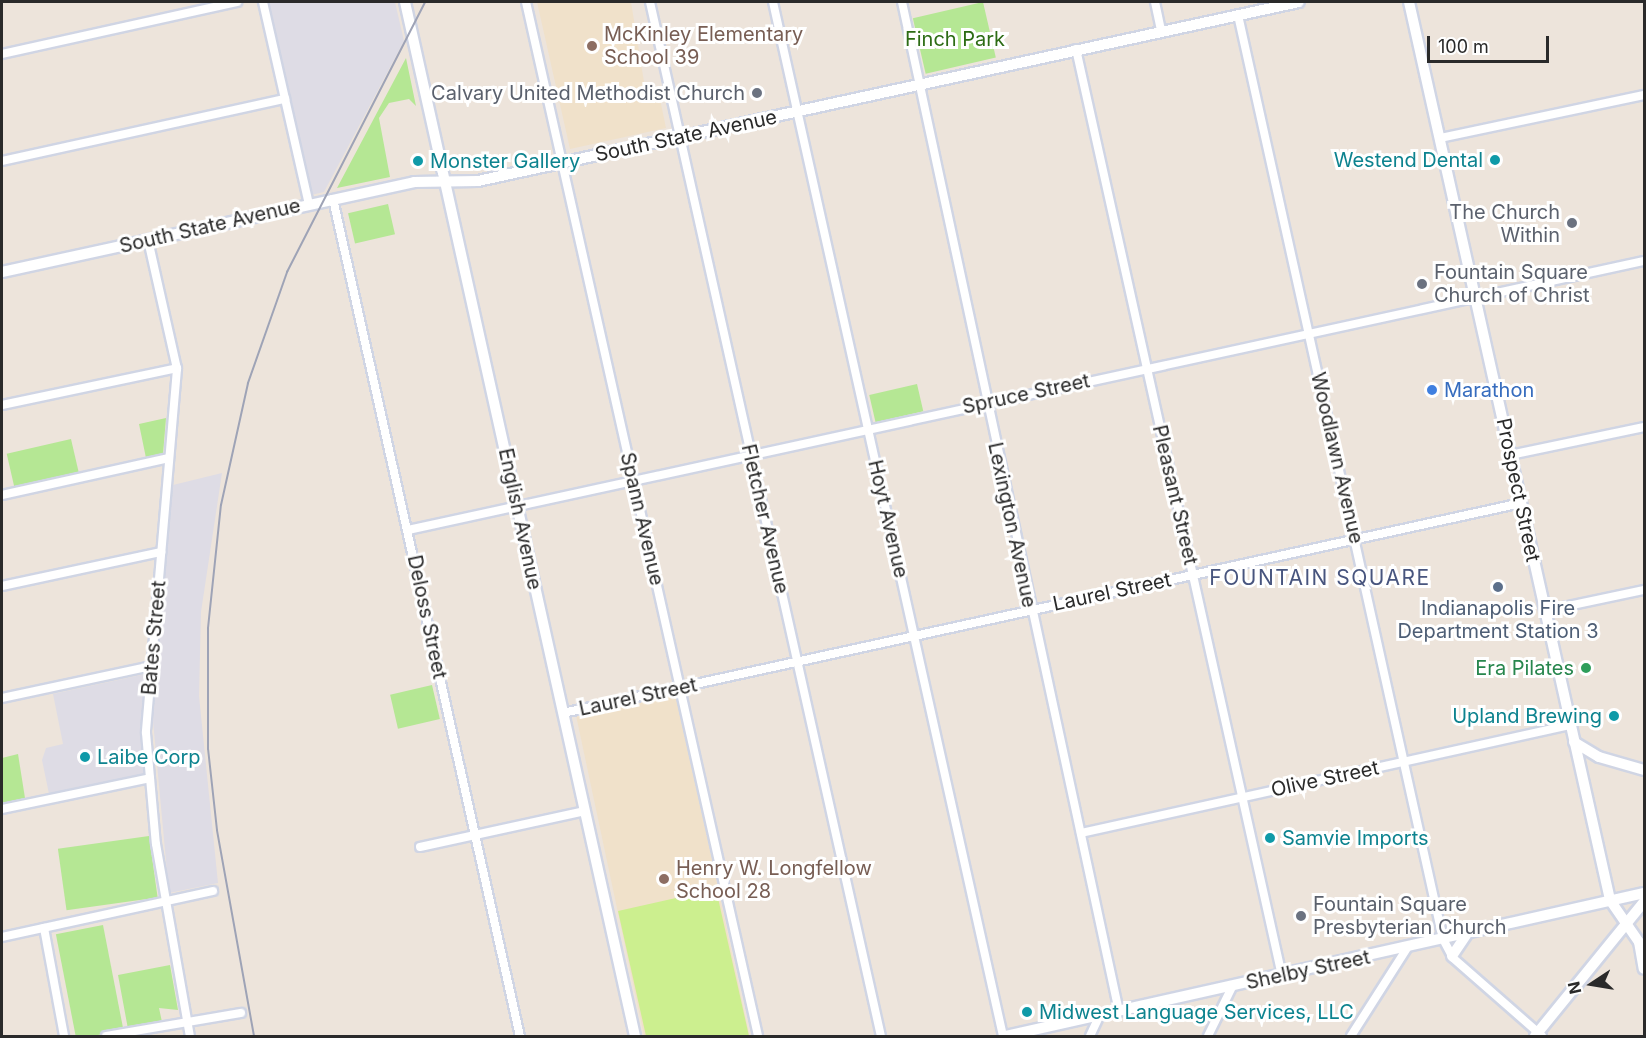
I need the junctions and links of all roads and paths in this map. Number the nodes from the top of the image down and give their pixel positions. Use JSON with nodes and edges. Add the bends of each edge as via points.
{"nodes":[{"id":1,"x":237,"y":2,"type":"edge"},
{"id":2,"x":263,"y":2,"type":"edge"},
{"id":3,"x":405,"y":2,"type":"edge"},
{"id":4,"x":526,"y":2,"type":"edge"},
{"id":5,"x":650,"y":2,"type":"edge"},
{"id":6,"x":773,"y":2,"type":"edge"},
{"id":7,"x":902,"y":2,"type":"edge"},
{"id":8,"x":1155,"y":2,"type":"edge"},
{"id":9,"x":1299,"y":2,"type":"edge"},
{"id":10,"x":1410,"y":2,"type":"edge"},
{"id":11,"x":1238,"y":15,"type":"junction"},
{"id":12,"x":1161,"y":30,"type":"junction"},
{"id":13,"x":1076,"y":49,"type":"junction"},
{"id":14,"x":2,"y":54,"type":"edge"},
{"id":15,"x":918,"y":85,"type":"junction"},
{"id":16,"x":1644,"y":95,"type":"edge"},
{"id":17,"x":285,"y":99,"type":"junction"},
{"id":18,"x":798,"y":111,"type":"junction"},
{"id":19,"x":680,"y":137,"type":"junction"},
{"id":20,"x":1440,"y":138,"type":"junction"},
{"id":21,"x":2,"y":161,"type":"edge"},
{"id":22,"x":563,"y":163,"type":"junction"},
{"id":23,"x":446,"y":181,"type":"junction"},
{"id":24,"x":333,"y":199,"type":"junction"},
{"id":25,"x":309,"y":204,"type":"junction"},
{"id":26,"x":148,"y":240,"type":"junction"},
{"id":27,"x":1644,"y":261,"type":"edge"},
{"id":28,"x":2,"y":272,"type":"edge"},
{"id":29,"x":1475,"y":297,"type":"junction"},
{"id":30,"x":1309,"y":332,"type":"junction"},
{"id":31,"x":1147,"y":367,"type":"junction"},
{"id":32,"x":177,"y":368,"type":"junction"},
{"id":33,"x":986,"y":404,"type":"junction"},
{"id":34,"x":2,"y":405,"type":"edge"},
{"id":35,"x":1644,"y":427,"type":"edge"},
{"id":36,"x":868,"y":429,"type":"junction"},
{"id":37,"x":751,"y":455,"type":"junction"},
{"id":38,"x":1510,"y":455,"type":"junction"},
{"id":39,"x":169,"y":458,"type":"junction"},
{"id":40,"x":633,"y":480,"type":"junction"},
{"id":41,"x":2,"y":495,"type":"edge"},
{"id":42,"x":1521,"y":503,"type":"junction"},
{"id":43,"x":518,"y":505,"type":"junction"},
{"id":44,"x":408,"y":530,"type":"junction"},
{"id":45,"x":1355,"y":539,"type":"junction"},
{"id":46,"x":161,"y":552,"type":"junction"},
{"id":47,"x":1193,"y":575,"type":"junction"},
{"id":48,"x":2,"y":586,"type":"edge"},
{"id":49,"x":1644,"y":590,"type":"edge"},
{"id":50,"x":1031,"y":610,"type":"junction"},
{"id":51,"x":1544,"y":611,"type":"junction"},
{"id":52,"x":914,"y":636,"type":"junction"},
{"id":53,"x":797,"y":662,"type":"junction"},
{"id":54,"x":151,"y":666,"type":"junction"},
{"id":55,"x":680,"y":687,"type":"junction"},
{"id":56,"x":2,"y":698,"type":"edge"},
{"id":57,"x":563,"y":713,"type":"junction"},
{"id":58,"x":1570,"y":725,"type":"junction"},
{"id":59,"x":1574,"y":742,"type":"junction"},
{"id":60,"x":1404,"y":761,"type":"junction"},
{"id":61,"x":1643,"y":767,"type":"edge"},
{"id":62,"x":150,"y":778,"type":"junction"},
{"id":63,"x":1243,"y":797,"type":"junction"},
{"id":64,"x":2,"y":809,"type":"edge"},
{"id":65,"x":585,"y":811,"type":"junction"},
{"id":66,"x":1081,"y":832,"type":"junction"},
{"id":67,"x":475,"y":835,"type":"junction"},
{"id":68,"x":420,"y":847,"type":"dead end"},
{"id":69,"x":213,"y":891,"type":"dead end"},
{"id":70,"x":1644,"y":893,"type":"edge"},
{"id":71,"x":1610,"y":900,"type":"junction"},
{"id":72,"x":166,"y":902,"type":"junction"},
{"id":73,"x":1644,"y":902,"type":"edge"},
{"id":74,"x":1625,"y":926,"type":"junction"},
{"id":75,"x":44,"y":928,"type":"junction"},
{"id":76,"x":1469,"y":933,"type":"junction"},
{"id":77,"x":2,"y":937,"type":"edge"},
{"id":78,"x":1443,"y":939,"type":"junction"},
{"id":79,"x":1407,"y":948,"type":"junction"},
{"id":80,"x":1452,"y":956,"type":"junction"},
{"id":81,"x":1644,"y":969,"type":"edge"},
{"id":82,"x":1282,"y":976,"type":"junction"},
{"id":83,"x":1232,"y":987,"type":"junction"},
{"id":84,"x":1119,"y":1012,"type":"junction"},
{"id":85,"x":241,"y":1013,"type":"dead end"},
{"id":86,"x":1099,"y":1017,"type":"junction"},
{"id":87,"x":188,"y":1022,"type":"junction"},
{"id":88,"x":1539,"y":1034,"type":"edge"},
{"id":89,"x":64,"y":1036,"type":"edge"},
{"id":90,"x":106,"y":1036,"type":"edge"},
{"id":91,"x":190,"y":1036,"type":"edge"},
{"id":92,"x":520,"y":1036,"type":"edge"},
{"id":93,"x":635,"y":1036,"type":"edge"},
{"id":94,"x":758,"y":1036,"type":"edge"},
{"id":95,"x":881,"y":1036,"type":"edge"},
{"id":96,"x":1005,"y":1036,"type":"edge"},
{"id":97,"x":1090,"y":1036,"type":"edge"},
{"id":98,"x":1208,"y":1036,"type":"edge"},
{"id":99,"x":1351,"y":1036,"type":"edge"}],
"edges":[{"from":1,"to":14,"type":"street"},
{"from":2,"to":17,"type":"street"},
{"from":3,"to":23,"type":"main road","name":"English Avenue"},
{"from":4,"to":22,"type":"street","name":"Spann Avenue"},
{"from":5,"to":19,"type":"street","name":"Fletcher Avenue"},
{"from":6,"to":18,"type":"street","name":"Hoyt Avenue"},
{"from":7,"to":15,"type":"street","name":"Lexington Avenue"},
{"from":8,"to":12,"type":"street"},
{"from":9,"to":11,"type":"main road","name":"South State Avenue"},
{"from":10,"to":20,"type":"main road","name":"Prospect Street"},
{"from":11,"to":12,"type":"main road","name":"South State Avenue"},
{"from":11,"to":30,"type":"street","name":"Woodlawn Avenue"},
{"from":12,"to":13,"type":"main road","name":"South State Avenue"},
{"from":13,"to":15,"type":"main road","name":"South State Avenue"},
{"from":13,"to":31,"type":"street","name":"Pleasant Street"},
{"from":15,"to":18,"type":"main road","name":"South State Avenue"},
{"from":15,"to":33,"type":"street","name":"Lexington Avenue"},
{"from":16,"to":20,"type":"street"},
{"from":17,"to":21,"type":"street"},
{"from":17,"to":25,"type":"street"},
{"from":18,"to":19,"type":"main road","name":"South State Avenue"},
{"from":18,"to":36,"type":"street","name":"Hoyt Avenue"},
{"from":19,"to":22,"type":"main road","name":"South State Avenue"},
{"from":19,"to":37,"type":"street","name":"Fletcher Avenue"},
{"from":20,"to":29,"type":"main road","name":"Prospect Street"},
{"from":22,"to":23,"type":"main road","name":"South State Avenue","via":[[469,183]]},
{"from":22,"to":40,"type":"street","name":"Spann Avenue"},
{"from":23,"to":24,"type":"main road","name":"South State Avenue","via":[[414,182]]},
{"from":23,"to":43,"type":"main road","name":"English Avenue"},
{"from":24,"to":25,"type":"main road","name":"South State Avenue"},
{"from":24,"to":44,"type":"street","name":"Deloss Street"},
{"from":25,"to":26,"type":"main road","name":"South State Avenue"},
{"from":26,"to":28,"type":"main road","name":"South State Avenue"},
{"from":26,"to":32,"type":"street","name":"Bates Street"},
{"from":27,"to":29,"type":"street","name":"Spruce Street"},
{"from":29,"to":30,"type":"street","name":"Spruce Street"},
{"from":29,"to":38,"type":"main road","name":"Prospect Street"},
{"from":30,"to":31,"type":"street","name":"Spruce Street"},
{"from":30,"to":45,"type":"street","name":"Woodlawn Avenue"},
{"from":31,"to":33,"type":"street","name":"Spruce Street"},
{"from":31,"to":47,"type":"street","name":"Pleasant Street"},
{"from":32,"to":34,"type":"street"},
{"from":32,"to":39,"type":"street","name":"Bates Street"},
{"from":33,"to":36,"type":"street","name":"Spruce Street"},
{"from":33,"to":50,"type":"street","name":"Lexington Avenue"},
{"from":35,"to":38,"type":"street"},
{"from":36,"to":37,"type":"street","name":"Spruce Street"},
{"from":36,"to":52,"type":"street","name":"Hoyt Avenue"},
{"from":37,"to":40,"type":"street","name":"Spruce Street"},
{"from":37,"to":53,"type":"street","name":"Fletcher Avenue"},
{"from":38,"to":42,"type":"main road","name":"Prospect Street"},
{"from":39,"to":41,"type":"street"},
{"from":39,"to":46,"type":"street","name":"Bates Street"},
{"from":40,"to":43,"type":"street","name":"Spruce Street"},
{"from":40,"to":55,"type":"street","name":"Spann Avenue"},
{"from":42,"to":45,"type":"street","name":"Laurel Street"},
{"from":42,"to":51,"type":"main road","name":"Prospect Street"},
{"from":43,"to":44,"type":"street","name":"Spruce Street"},
{"from":43,"to":57,"type":"main road","name":"English Avenue"},
{"from":44,"to":67,"type":"street","name":"Deloss Street"},
{"from":45,"to":47,"type":"street","name":"Laurel Street"},
{"from":45,"to":60,"type":"street","name":"Woodlawn Avenue"},
{"from":46,"to":48,"type":"street"},
{"from":46,"to":54,"type":"street","name":"Bates Street"},
{"from":47,"to":50,"type":"street","name":"Laurel Street"},
{"from":47,"to":63,"type":"street","name":"Pleasant Street"},
{"from":49,"to":51,"type":"street"},
{"from":50,"to":52,"type":"street","name":"Laurel Street"},
{"from":50,"to":66,"type":"street","name":"Lexington Avenue"},
{"from":51,"to":58,"type":"main road","name":"Prospect Street"},
{"from":52,"to":53,"type":"street","name":"Laurel Street"},
{"from":52,"to":96,"type":"street","name":"Hoyt Avenue"},
{"from":53,"to":55,"type":"street","name":"Laurel Street"},
{"from":53,"to":95,"type":"street","name":"Fletcher Avenue"},
{"from":54,"to":56,"type":"street"},
{"from":54,"to":62,"type":"street","name":"Bates Street","via":[[146,726]]},
{"from":55,"to":57,"type":"street","name":"Laurel Street"},
{"from":55,"to":94,"type":"street","name":"Spann Avenue"},
{"from":57,"to":65,"type":"main road","name":"English Avenue"},
{"from":58,"to":59,"type":"main road","name":"Prospect Street"},
{"from":58,"to":60,"type":"street","name":"Olive Street"},
{"from":59,"to":61,"type":"main road","via":[[1602,758]]},
{"from":59,"to":71,"type":"main road","name":"Prospect Street"},
{"from":60,"to":63,"type":"street","name":"Olive Street"},
{"from":60,"to":78,"type":"street","name":"Woodlawn Avenue"},
{"from":62,"to":64,"type":"street"},
{"from":62,"to":72,"type":"street","name":"Bates Street"},
{"from":63,"to":66,"type":"street","name":"Olive Street"},
{"from":63,"to":82,"type":"street","name":"Pleasant Street"},
{"from":65,"to":67,"type":"street"},
{"from":65,"to":93,"type":"main road","name":"English Avenue"},
{"from":66,"to":84,"type":"street","name":"Lexington Avenue"},
{"from":67,"to":68,"type":"street"},
{"from":67,"to":92,"type":"street","name":"Deloss Street"},
{"from":69,"to":72,"type":"street"},
{"from":70,"to":71,"type":"main road","name":"Shelby Street"},
{"from":71,"to":74,"type":"main road","name":"Prospect Street"},
{"from":71,"to":76,"type":"main road","name":"Shelby Street"},
{"from":72,"to":75,"type":"street"},
{"from":72,"to":87,"type":"street","name":"Bates Street"},
{"from":73,"to":74,"type":"main road"},
{"from":74,"to":81,"type":"main road","name":"Prospect Street","via":[[1640,946]]},
{"from":74,"to":88,"type":"main road"},
{"from":75,"to":77,"type":"street"},
{"from":75,"to":89,"type":"street"},
{"from":76,"to":78,"type":"main road","name":"Shelby Street"},
{"from":76,"to":80,"type":"main road"},
{"from":78,"to":79,"type":"main road","name":"Shelby Street"},
{"from":78,"to":80,"type":"street","name":"Woodlawn Avenue"},
{"from":79,"to":82,"type":"main road","name":"Shelby Street"},
{"from":79,"to":99,"type":"street"},
{"from":80,"to":88,"type":"street","name":"Woodlawn Avenue"},
{"from":82,"to":83,"type":"main road","name":"Shelby Street"},
{"from":83,"to":84,"type":"main road","name":"Shelby Street"},
{"from":83,"to":98,"type":"street"},
{"from":84,"to":86,"type":"main road","name":"Shelby Street"},
{"from":85,"to":87,"type":"street"},
{"from":86,"to":96,"type":"main road","name":"Shelby Street"},
{"from":86,"to":97,"type":"street"},
{"from":87,"to":90,"type":"street"},
{"from":87,"to":91,"type":"street","name":"Bates Street"}]}
